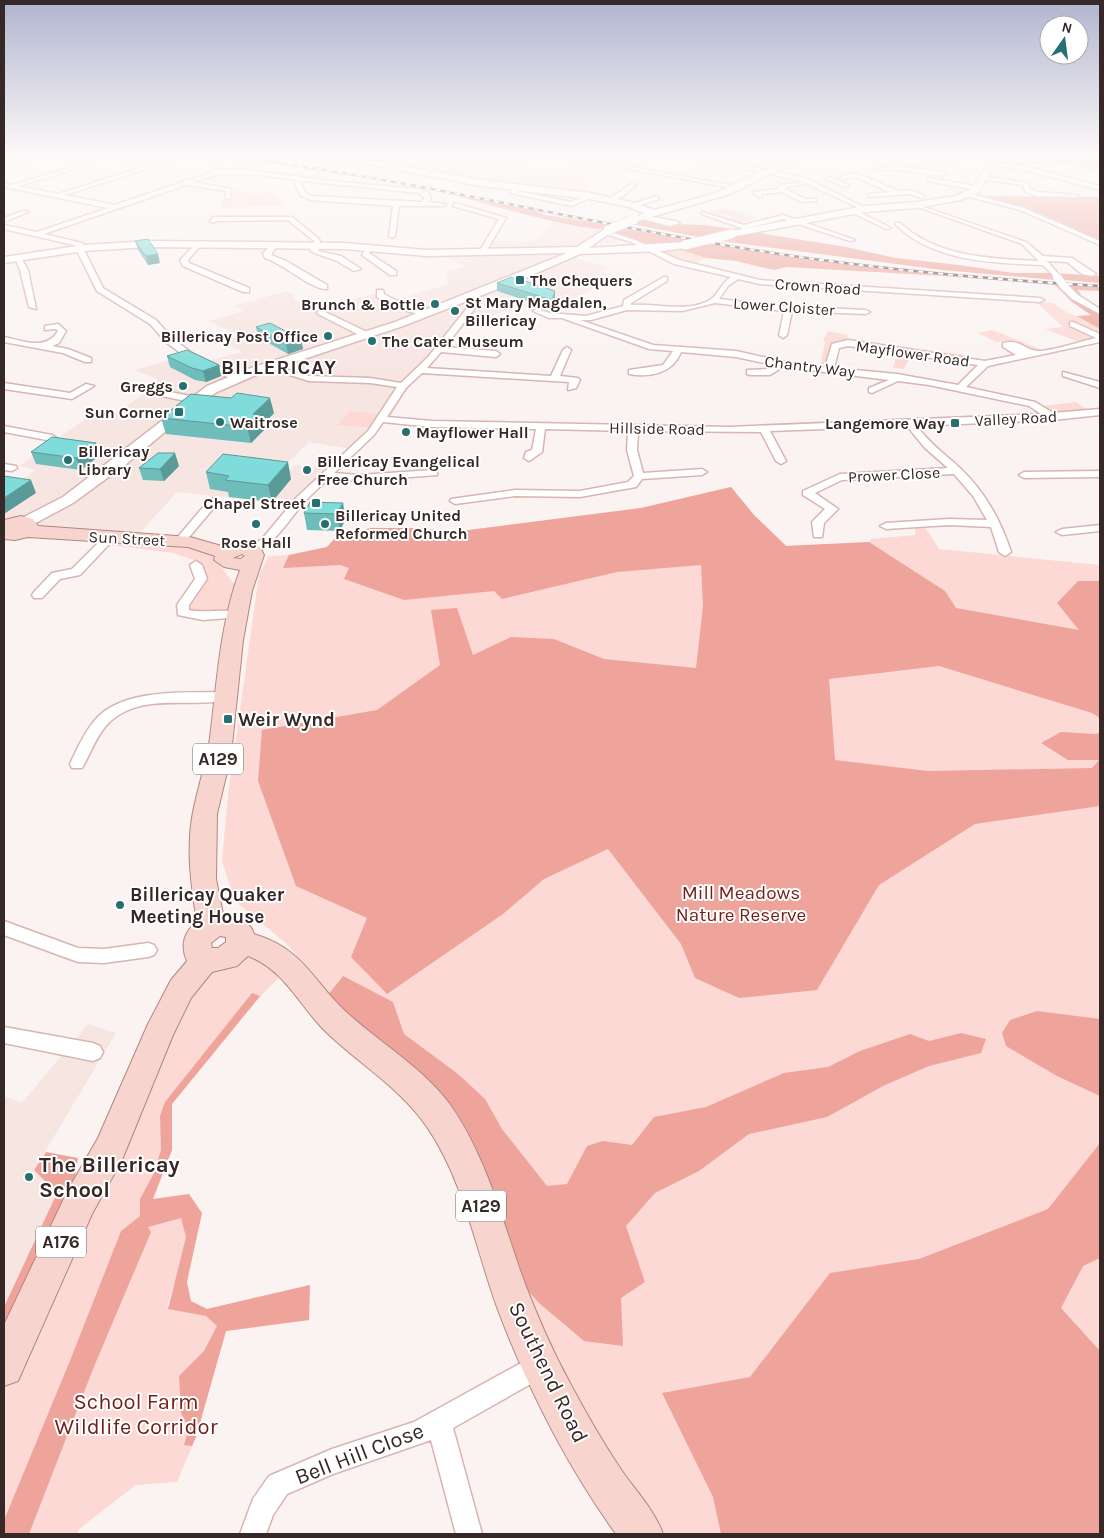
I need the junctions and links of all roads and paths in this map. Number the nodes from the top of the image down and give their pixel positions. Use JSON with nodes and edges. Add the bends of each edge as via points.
{"nodes":[{"id":1,"x":13,"y":229,"type":"edge"},
{"id":2,"x":53,"y":229,"type":"edge"},
{"id":3,"x":303,"y":229,"type":"edge"},
{"id":4,"x":393,"y":229,"type":"edge"},
{"id":5,"x":497,"y":229,"type":"edge"},
{"id":6,"x":613,"y":229,"type":"edge"},
{"id":7,"x":756,"y":229,"type":"edge"},
{"id":8,"x":818,"y":229,"type":"edge"},
{"id":9,"x":901,"y":229,"type":"edge"},
{"id":10,"x":985,"y":229,"type":"edge"},
{"id":11,"x":1073,"y":229,"type":"edge"},
{"id":12,"x":603,"y":233,"type":"junction"},
{"id":13,"x":38,"y":234,"type":"junction"},
{"id":14,"x":392,"y":236,"type":"dead end"},
{"id":15,"x":852,"y":240,"type":"dead end"},
{"id":16,"x":1100,"y":243,"type":"edge"},
{"id":17,"x":199,"y":244,"type":"junction"},
{"id":18,"x":274,"y":245,"type":"junction"},
{"id":19,"x":318,"y":245,"type":"junction"},
{"id":20,"x":369,"y":248,"type":"junction"},
{"id":21,"x":649,"y":248,"type":"junction"},
{"id":22,"x":82,"y":249,"type":"junction"},
{"id":23,"x":577,"y":250,"type":"junction"},
{"id":24,"x":483,"y":252,"type":"junction"},
{"id":25,"x":17,"y":258,"type":"junction"},
{"id":26,"x":4,"y":260,"type":"edge"},
{"id":27,"x":1042,"y":260,"type":"junction"},
{"id":28,"x":1064,"y":265,"type":"dead end"},
{"id":29,"x":1076,"y":265,"type":"junction"},
{"id":30,"x":400,"y":266,"type":"dead end"},
{"id":31,"x":354,"y":267,"type":"dead end"},
{"id":32,"x":1092,"y":274,"type":"dead end"},
{"id":33,"x":736,"y":277,"type":"junction"},
{"id":34,"x":664,"y":280,"type":"dead end"},
{"id":35,"x":324,"y":287,"type":"dead end"},
{"id":36,"x":246,"y":290,"type":"dead end"},
{"id":37,"x":380,"y":292,"type":"dead end"},
{"id":38,"x":468,"y":298,"type":"junction"},
{"id":39,"x":1040,"y":300,"type":"dead end"},
{"id":40,"x":714,"y":301,"type":"junction"},
{"id":41,"x":34,"y":307,"type":"dead end"},
{"id":42,"x":627,"y":308,"type":"junction"},
{"id":43,"x":787,"y":308,"type":"junction"},
{"id":44,"x":855,"y":311,"type":"junction"},
{"id":45,"x":321,"y":312,"type":"dead end"},
{"id":46,"x":537,"y":312,"type":"dead end"},
{"id":47,"x":866,"y":312,"type":"dead end"},
{"id":48,"x":1100,"y":312,"type":"edge"},
{"id":49,"x":425,"y":314,"type":"junction"},
{"id":50,"x":600,"y":317,"type":"junction"},
{"id":51,"x":566,"y":318,"type":"junction"},
{"id":52,"x":854,"y":323,"type":"dead end"},
{"id":53,"x":1074,"y":324,"type":"dead end"},
{"id":54,"x":54,"y":326,"type":"dead end"},
{"id":55,"x":600,"y":327,"type":"junction"},
{"id":56,"x":366,"y":335,"type":"junction"},
{"id":57,"x":783,"y":335,"type":"dead end"},
{"id":58,"x":1100,"y":339,"type":"edge"},
{"id":59,"x":4,"y":340,"type":"edge"},
{"id":60,"x":44,"y":348,"type":"junction"},
{"id":61,"x":439,"y":349,"type":"junction"},
{"id":62,"x":567,"y":350,"type":"dead end"},
{"id":63,"x":678,"y":350,"type":"junction"},
{"id":64,"x":1035,"y":353,"type":"junction"},
{"id":65,"x":496,"y":354,"type":"dead end"},
{"id":66,"x":1022,"y":355,"type":"junction"},
{"id":67,"x":88,"y":360,"type":"dead end"},
{"id":68,"x":781,"y":364,"type":"junction"},
{"id":69,"x":985,"y":364,"type":"junction"},
{"id":70,"x":271,"y":366,"type":"junction"},
{"id":71,"x":829,"y":369,"type":"junction"},
{"id":72,"x":419,"y":370,"type":"junction"},
{"id":73,"x":632,"y":372,"type":"dead end"},
{"id":74,"x":750,"y":372,"type":"dead end"},
{"id":75,"x":1067,"y":373,"type":"dead end"},
{"id":76,"x":512,"y":375,"type":"junction"},
{"id":77,"x":898,"y":377,"type":"junction"},
{"id":78,"x":236,"y":378,"type":"junction"},
{"id":79,"x":555,"y":378,"type":"junction"},
{"id":80,"x":1100,"y":385,"type":"edge"},
{"id":81,"x":89,"y":386,"type":"dead end"},
{"id":82,"x":403,"y":386,"type":"junction"},
{"id":83,"x":6,"y":388,"type":"edge"},
{"id":84,"x":502,"y":388,"type":"dead end"},
{"id":85,"x":571,"y":388,"type":"dead end"},
{"id":86,"x":961,"y":388,"type":"junction"},
{"id":87,"x":872,"y":390,"type":"dead end"},
{"id":88,"x":151,"y":391,"type":"dead end"},
{"id":89,"x":72,"y":396,"type":"junction"},
{"id":90,"x":195,"y":400,"type":"junction"},
{"id":91,"x":62,"y":403,"type":"dead end"},
{"id":92,"x":1100,"y":412,"type":"edge"},
{"id":93,"x":1088,"y":414,"type":"junction"},
{"id":94,"x":1053,"y":417,"type":"junction"},
{"id":95,"x":382,"y":419,"type":"junction"},
{"id":96,"x":932,"y":422,"type":"joint"},
{"id":97,"x":1100,"y":422,"type":"edge"},
{"id":98,"x":910,"y":423,"type":"junction"},
{"id":99,"x":541,"y":426,"type":"junction"},
{"id":100,"x":633,"y":428,"type":"junction"},
{"id":101,"x":4,"y":429,"type":"edge"},
{"id":102,"x":764,"y":429,"type":"junction"},
{"id":103,"x":52,"y":438,"type":"edge"},
{"id":104,"x":529,"y":458,"type":"dead end"},
{"id":105,"x":781,"y":461,"type":"dead end"},
{"id":106,"x":956,"y":471,"type":"junction"},
{"id":107,"x":433,"y":472,"type":"dead end"},
{"id":108,"x":702,"y":472,"type":"dead end"},
{"id":109,"x":1100,"y":474,"type":"edge"},
{"id":110,"x":1024,"y":475,"type":"dead end"},
{"id":111,"x":325,"y":476,"type":"junction"},
{"id":112,"x":639,"y":476,"type":"junction"},
{"id":113,"x":214,"y":501,"type":"dead end"},
{"id":114,"x":455,"y":501,"type":"dead end"},
{"id":115,"x":994,"y":524,"type":"junction"},
{"id":116,"x":886,"y":526,"type":"dead end"},
{"id":117,"x":1100,"y":528,"type":"edge"},
{"id":118,"x":12,"y":532,"type":"edge"},
{"id":119,"x":1062,"y":532,"type":"dead end"},
{"id":120,"x":818,"y":535,"type":"dead end"},
{"id":121,"x":110,"y":537,"type":"junction"},
{"id":122,"x":180,"y":541,"type":"junction"},
{"id":123,"x":1005,"y":552,"type":"dead end"},
{"id":124,"x":252,"y":555,"type":"junction"},
{"id":125,"x":229,"y":559,"type":"junction"},
{"id":126,"x":196,"y":565,"type":"dead end"},
{"id":127,"x":38,"y":595,"type":"dead end"},
{"id":128,"x":240,"y":602,"type":"junction"},
{"id":129,"x":228,"y":696,"type":"junction"},
{"id":130,"x":77,"y":764,"type":"dead end"},
{"id":131,"x":4,"y":928,"type":"edge"},
{"id":132,"x":226,"y":935,"type":"junction"},
{"id":133,"x":148,"y":950,"type":"dead end"},
{"id":134,"x":4,"y":1036,"type":"edge"},
{"id":135,"x":93,"y":1052,"type":"dead end"},
{"id":136,"x":541,"y":1364,"type":"junction"},
{"id":137,"x":4,"y":1367,"type":"edge"},
{"id":138,"x":439,"y":1421,"type":"junction"},
{"id":139,"x":253,"y":1534,"type":"edge"},
{"id":140,"x":469,"y":1534,"type":"edge"},
{"id":141,"x":642,"y":1534,"type":"edge"}],
"edges":[{"from":1,"to":13,"type":"street"},
{"from":2,"to":13,"type":"street"},
{"from":3,"to":19,"type":"street","via":[[317,240]]},
{"from":4,"to":14,"type":"street"},
{"from":5,"to":24,"type":"street"},
{"from":6,"to":12,"type":"street","bridge":true},
{"from":7,"to":21,"type":"street","bridge":true,"via":[[685,245]]},
{"from":8,"to":15,"type":"street"},
{"from":9,"to":27,"type":"street","via":[[926,245],[984,259]]},
{"from":10,"to":27,"type":"street","via":[[1012,238],[1032,249]]},
{"from":11,"to":16,"type":"street"},
{"from":12,"to":21,"type":"street","name":"Crown Road"},
{"from":12,"to":23,"type":"street"},
{"from":13,"to":22,"type":"street","via":[[80,244]]},
{"from":17,"to":18,"type":"street"},
{"from":17,"to":22,"type":"street","via":[[135,244]]},
{"from":17,"to":36,"type":"street","via":[[184,260],[186,264]]},
{"from":18,"to":19,"type":"street"},
{"from":18,"to":35,"type":"street","via":[[268,256],[299,271],[308,282]]},
{"from":19,"to":20,"type":"street"},
{"from":19,"to":31,"type":"street","via":[[316,252]]},
{"from":20,"to":24,"type":"street","via":[[406,252]]},
{"from":20,"to":30,"type":"street","via":[[365,253],[391,271]]},
{"from":21,"to":23,"type":"street"},
{"from":21,"to":33,"type":"street","name":"Crown Road","via":[[677,262]]},
{"from":22,"to":25,"type":"street"},
{"from":22,"to":78,"type":"street","via":[[100,289],[153,322],[170,341],[189,355]]},
{"from":23,"to":24,"type":"street"},
{"from":23,"to":38,"type":"street","via":[[570,256]]},
{"from":25,"to":26,"type":"street"},
{"from":25,"to":41,"type":"street","via":[[24,270]]},
{"from":27,"to":29,"type":"street","via":[[1065,259]]},
{"from":27,"to":48,"type":"street","bridge":true,"via":[[1075,297]]},
{"from":28,"to":29,"type":"street"},
{"from":29,"to":32,"type":"street"},
{"from":33,"to":39,"type":"street","name":"Crown Road","via":[[765,283]]},
{"from":33,"to":40,"type":"street","via":[[724,284]]},
{"from":34,"to":42,"type":"street","via":[[627,302]]},
{"from":37,"to":49,"type":"street","via":[[400,306]]},
{"from":38,"to":49,"type":"street"},
{"from":38,"to":61,"type":"street","via":[[473,301],[472,307]]},
{"from":40,"to":42,"type":"street","via":[[696,308]]},
{"from":40,"to":43,"type":"street","name":"Lower Cloister"},
{"from":42,"to":50,"type":"street"},
{"from":43,"to":44,"type":"street","name":"Lower Cloister"},
{"from":43,"to":57,"type":"street"},
{"from":44,"to":47,"type":"street","name":"Lower Cloister"},
{"from":44,"to":52,"type":"street","name":"Lower Cloister"},
{"from":45,"to":56,"type":"street"},
{"from":46,"to":51,"type":"street"},
{"from":49,"to":56,"type":"street"},
{"from":50,"to":51,"type":"street"},
{"from":50,"to":55,"type":"street"},
{"from":51,"to":55,"type":"street","name":"Chantry Way"},
{"from":53,"to":58,"type":"street"},
{"from":54,"to":60,"type":"street","via":[[62,331],[61,336]]},
{"from":55,"to":63,"type":"street","name":"Chantry Way","via":[[644,345]]},
{"from":56,"to":70,"type":"street"},
{"from":58,"to":64,"type":"street"},
{"from":59,"to":60,"type":"street"},
{"from":60,"to":67,"type":"street"},
{"from":61,"to":65,"type":"street"},
{"from":61,"to":72,"type":"street"},
{"from":62,"to":79,"type":"street"},
{"from":63,"to":68,"type":"street","name":"Chantry Way","via":[[736,354]]},
{"from":63,"to":73,"type":"street","via":[[675,360],[666,368]]},
{"from":64,"to":66,"type":"street"},
{"from":64,"to":66,"type":"street","via":[[1015,344],[1006,346]]},
{"from":66,"to":69,"type":"street"},
{"from":68,"to":71,"type":"street","name":"Chantry Way"},
{"from":68,"to":74,"type":"street","via":[[770,372]]},
{"from":69,"to":71,"type":"street","name":"Mayflower Road","via":[[848,343],[835,346]]},
{"from":69,"to":86,"type":"street"},
{"from":70,"to":78,"type":"street"},
{"from":70,"to":82,"type":"street","via":[[295,376]]},
{"from":71,"to":77,"type":"street","name":"Chantry Way"},
{"from":72,"to":76,"type":"street"},
{"from":72,"to":82,"type":"street"},
{"from":75,"to":80,"type":"street"},
{"from":76,"to":79,"type":"street"},
{"from":76,"to":84,"type":"street"},
{"from":77,"to":86,"type":"street","name":"Chantry Way"},
{"from":77,"to":87,"type":"street"},
{"from":78,"to":90,"type":"street"},
{"from":79,"to":85,"type":"street","via":[[575,380]]},
{"from":81,"to":89,"type":"street"},
{"from":82,"to":95,"type":"street"},
{"from":83,"to":89,"type":"street"},
{"from":86,"to":94,"type":"street","name":"Chantry Way","via":[[1032,404]]},
{"from":88,"to":90,"type":"street"},
{"from":89,"to":91,"type":"street"},
{"from":90,"to":118,"type":"street","via":[[87,486],[56,508]]},
{"from":92,"to":93,"type":"street","name":"Valley Road"},
{"from":93,"to":94,"type":"street","name":"Valley Road"},
{"from":93,"to":97,"type":"street"},
{"from":94,"to":96,"type":"street","name":"Valley Road"},
{"from":95,"to":99,"type":"street","name":"Hillside Road","via":[[432,424]]},
{"from":95,"to":111,"type":"street"},
{"from":96,"to":98,"type":"street","name":"Hillside Road"},
{"from":98,"to":102,"type":"street","name":"Hillside Road"},
{"from":98,"to":106,"type":"street","via":[[921,440]]},
{"from":99,"to":100,"type":"street","name":"Hillside Road"},
{"from":99,"to":104,"type":"street","via":[[537,452]]},
{"from":100,"to":102,"type":"street","name":"Hillside Road"},
{"from":100,"to":112,"type":"street","via":[[632,450]]},
{"from":101,"to":103,"type":"street"},
{"from":102,"to":105,"type":"street"},
{"from":106,"to":115,"type":"street","via":[[970,485]]},
{"from":106,"to":120,"type":"street","name":"Prower Close","via":[[855,475],[829,481],[807,493],[832,509],[818,522]]},
{"from":107,"to":111,"type":"street","via":[[359,478]]},
{"from":108,"to":112,"type":"street"},
{"from":109,"to":110,"type":"street"},
{"from":111,"to":124,"type":"street"},
{"from":112,"to":114,"type":"street","via":[[632,485],[580,494],[515,493]]},
{"from":113,"to":122,"type":"street"},
{"from":115,"to":116,"type":"street","via":[[949,522],[904,529]]},
{"from":115,"to":123,"type":"street"},
{"from":117,"to":119,"type":"street"},
{"from":118,"to":121,"type":"main road","name":"Sun Street"},
{"from":121,"to":122,"type":"main road","name":"Sun Street"},
{"from":121,"to":127,"type":"street","via":[[76,572],[56,576]]},
{"from":122,"to":125,"type":"main road","name":"Sun Street","via":[[201,544]]},
{"from":124,"to":125,"type":"main road","via":[[242,564]]},
{"from":124,"to":128,"type":"main road","number":"A129"},
{"from":125,"to":128,"type":"main road","number":"A129"},
{"from":126,"to":128,"type":"street","via":[[201,579],[183,605],[182,612],[205,617]]},
{"from":128,"to":129,"type":"main road","number":"A129"},
{"from":129,"to":130,"type":"street","via":[[129,704],[104,719]]},
{"from":129,"to":132,"type":"main road","number":"A129","via":[[220,755],[205,814],[203,879]]},
{"from":131,"to":133,"type":"street","via":[[78,955],[104,956]]},
{"from":132,"to":136,"type":"main road","name":"Southend Road","number":"A129","via":[[261,947],[290,966],[334,1020],[401,1075],[434,1110],[457,1148],[484,1212],[517,1311]]},
{"from":132,"to":137,"type":"main road","number":"A176","via":[[233,953],[227,958],[205,960],[181,989],[158,1033],[110,1149],[80,1202]]},
{"from":134,"to":135,"type":"street"},
{"from":136,"to":138,"type":"street","name":"Bell Hill Close"},
{"from":136,"to":141,"type":"main road","name":"Southend Road","number":"A129","via":[[596,1466]]},
{"from":138,"to":139,"type":"street","name":"Bell Hill Close","via":[[420,1433],[332,1462],[278,1485],[262,1508]]},
{"from":138,"to":140,"type":"street"}]}
